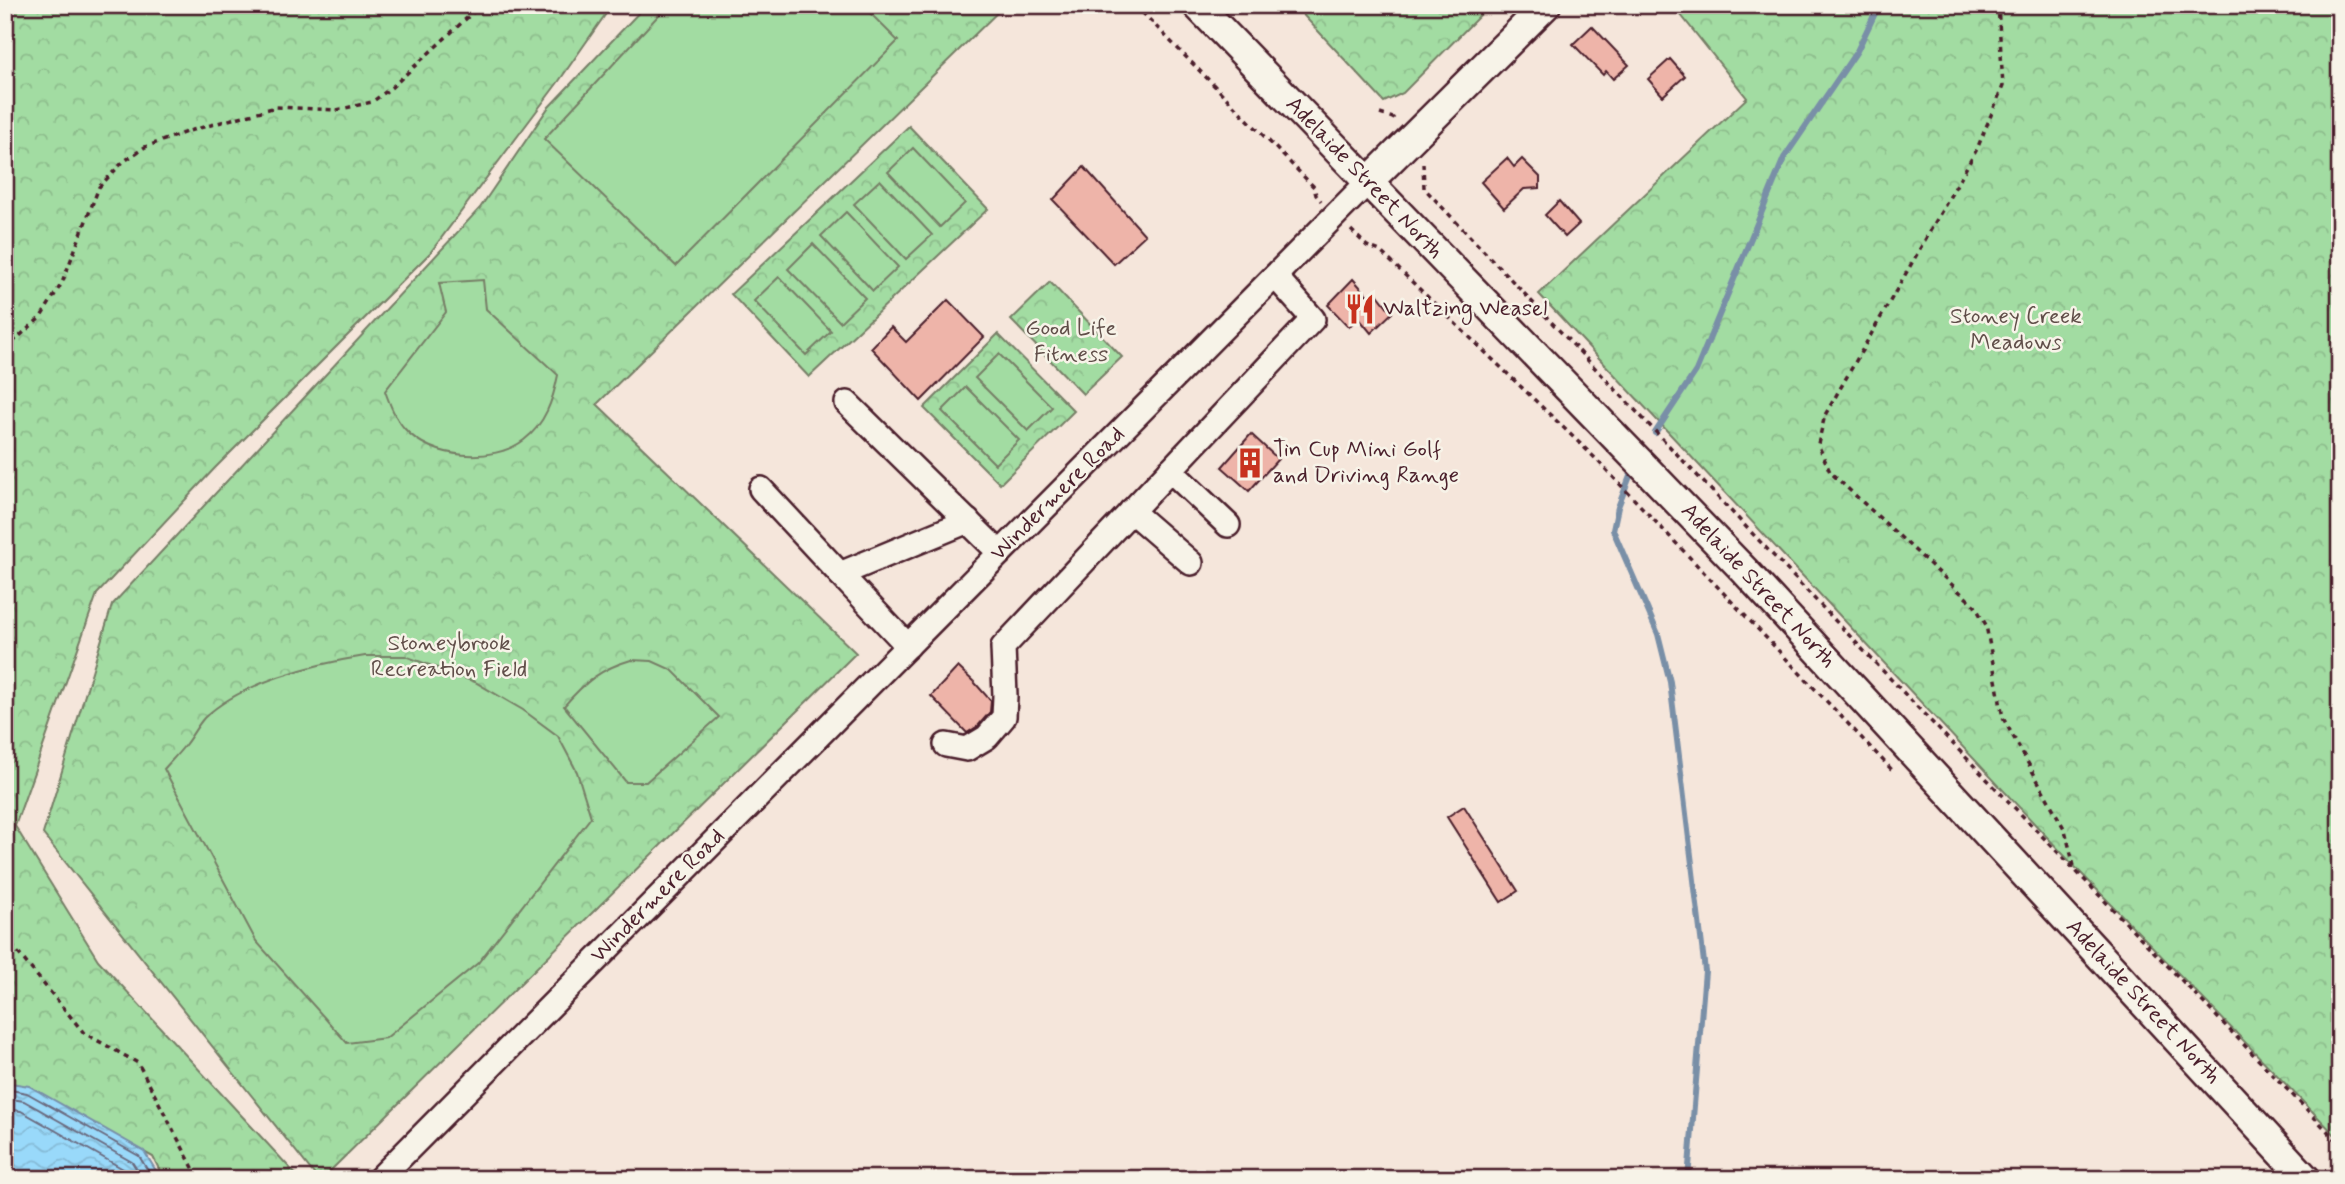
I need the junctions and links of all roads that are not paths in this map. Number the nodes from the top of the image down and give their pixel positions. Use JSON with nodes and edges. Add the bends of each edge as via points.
{"nodes":[{"id":1,"x":1197,"y":5,"type":"edge"},
{"id":2,"x":1546,"y":5,"type":"edge"},
{"id":3,"x":1368,"y":182,"type":"junction"},
{"id":4,"x":1276,"y":276,"type":"junction"},
{"id":5,"x":847,"y":403,"type":"dead end"},
{"id":6,"x":1170,"y":470,"type":"junction"},
{"id":7,"x":761,"y":488,"type":"dead end"},
{"id":8,"x":1131,"y":511,"type":"junction"},
{"id":9,"x":968,"y":521,"type":"junction"},
{"id":10,"x":1228,"y":525,"type":"dead end"},
{"id":11,"x":1000,"y":553,"type":"junction"},
{"id":12,"x":1191,"y":563,"type":"dead end"},
{"id":13,"x":841,"y":575,"type":"junction"},
{"id":14,"x":908,"y":646,"type":"junction"},
{"id":15,"x":946,"y":746,"type":"dead end"},
{"id":16,"x":379,"y":1179,"type":"edge"},
{"id":17,"x":2306,"y":1179,"type":"edge"}],
"edges":[{"from":1,"to":3,"type":"main road","name":"Adelaide Street North"},
{"from":2,"to":3,"type":"main road","name":"Windermere Road"},
{"from":3,"to":4,"type":"street","name":"Windermere Road"},
{"from":3,"to":17,"type":"main road","name":"Adelaide Street North","via":[[1745,570]]},
{"from":4,"to":6,"type":"street","via":[[1313,319]]},
{"from":4,"to":11,"type":"street","name":"Windermere Road"},
{"from":5,"to":9,"type":"street"},
{"from":6,"to":8,"type":"street"},
{"from":6,"to":10,"type":"street"},
{"from":7,"to":13,"type":"street"},
{"from":8,"to":12,"type":"street"},
{"from":8,"to":15,"type":"street","via":[[1003,647],[1004,717],[987,737],[967,749]]},
{"from":9,"to":11,"type":"street"},
{"from":9,"to":13,"type":"street"},
{"from":11,"to":14,"type":"street","name":"Windermere Road"},
{"from":13,"to":14,"type":"street"},
{"from":14,"to":16,"type":"street","name":"Windermere Road"}]}
